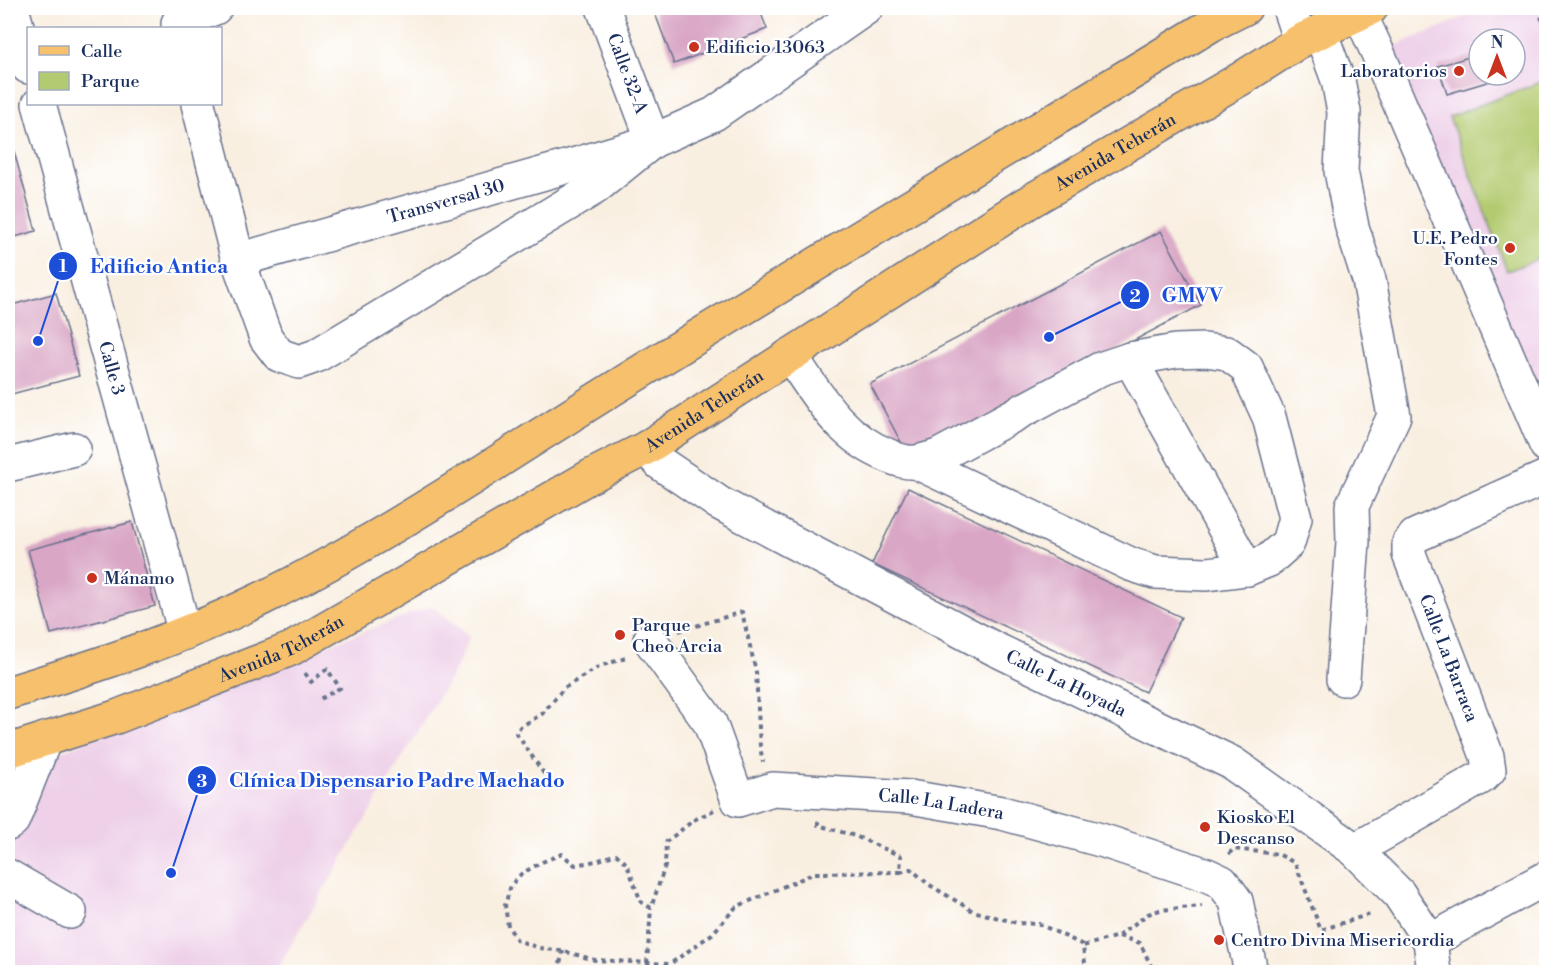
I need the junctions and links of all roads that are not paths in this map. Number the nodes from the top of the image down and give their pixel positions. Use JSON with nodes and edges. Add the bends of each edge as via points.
{"nodes":[{"id":1,"x":12,"y":8,"type":"edge"},
{"id":2,"x":215,"y":8,"type":"edge"},
{"id":3,"x":603,"y":8,"type":"edge"},
{"id":4,"x":866,"y":8,"type":"edge"},
{"id":5,"x":1245,"y":8,"type":"edge"},
{"id":6,"x":1289,"y":8,"type":"edge"},
{"id":7,"x":1365,"y":10,"type":"edge"},
{"id":8,"x":176,"y":20,"type":"edge"},
{"id":9,"x":1310,"y":36,"type":"junction"},
{"id":10,"x":27,"y":63,"type":"edge"},
{"id":11,"x":39,"y":105,"type":"edge"},
{"id":12,"x":198,"y":105,"type":"edge"},
{"id":13,"x":652,"y":141,"type":"junction"},
{"id":14,"x":588,"y":175,"type":"junction"},
{"id":15,"x":238,"y":260,"type":"junction"},
{"id":16,"x":790,"y":355,"type":"junction"},
{"id":17,"x":1130,"y":359,"type":"junction"},
{"id":18,"x":1546,"y":446,"type":"edge"},
{"id":19,"x":646,"y":447,"type":"junction"},
{"id":20,"x":74,"y":449,"type":"dead end"},
{"id":21,"x":916,"y":462,"type":"junction"},
{"id":22,"x":8,"y":465,"type":"edge"},
{"id":23,"x":1546,"y":477,"type":"edge"},
{"id":24,"x":1247,"y":569,"type":"junction"},
{"id":25,"x":185,"y":633,"type":"junction"},
{"id":26,"x":650,"y":640,"type":"road end"},
{"id":27,"x":1343,"y":679,"type":"dead end"},
{"id":28,"x":8,"y":693,"type":"edge"},
{"id":29,"x":45,"y":739,"type":"junction"},
{"id":30,"x":8,"y":751,"type":"edge"},
{"id":31,"x":8,"y":824,"type":"edge"},
{"id":32,"x":1355,"y":850,"type":"junction"},
{"id":33,"x":8,"y":876,"type":"edge"},
{"id":34,"x":1546,"y":878,"type":"edge"},
{"id":35,"x":70,"y":912,"type":"dead end"},
{"id":36,"x":1432,"y":957,"type":"edge"},
{"id":37,"x":1251,"y":972,"type":"edge"}],
"edges":[{"from":1,"to":10,"type":"street"},
{"from":2,"to":8,"type":"street"},
{"from":3,"to":13,"type":"street","name":"Calle 32-A"},
{"from":4,"to":13,"type":"street","name":"Transversal 30","via":[[714,114]]},
{"from":5,"to":25,"type":"main road","via":[[633,376],[389,530],[261,599]]},
{"from":6,"to":9,"type":"street"},
{"from":7,"to":9,"type":"main road","name":"Avenida Teherán"},
{"from":7,"to":18,"type":"street","via":[[1377,51]]},
{"from":9,"to":16,"type":"main road","name":"Avenida Teherán","via":[[1027,203]]},
{"from":9,"to":27,"type":"street","via":[[1338,80],[1344,112],[1341,171],[1352,227],[1369,280],[1394,416],[1352,506]]},
{"from":11,"to":25,"type":"street","name":"Calle 3"},
{"from":12,"to":15,"type":"street"},
{"from":13,"to":14,"type":"street","name":"Transversal 30"},
{"from":14,"to":15,"type":"street","name":"Transversal 30"},
{"from":14,"to":15,"type":"street","via":[[316,356],[299,362],[279,356],[266,338]]},
{"from":16,"to":19,"type":"main road","name":"Avenida Teherán"},
{"from":16,"to":21,"type":"street","via":[[846,431],[873,450],[900,461]]},
{"from":17,"to":21,"type":"street","via":[[1100,369],[938,456]]},
{"from":17,"to":24,"type":"street"},
{"from":17,"to":24,"type":"street","via":[[1205,350],[1227,353],[1246,367],[1269,417],[1295,518],[1288,543],[1269,560]]},
{"from":19,"to":29,"type":"main road","name":"Avenida Teherán","via":[[291,650],[116,717]]},
{"from":19,"to":32,"type":"street","name":"Calle La Hoyada","via":[[660,463],[719,504],[995,650],[1232,763]]},
{"from":20,"to":22,"type":"street"},
{"from":21,"to":24,"type":"street","via":[[1138,567],[1155,572],[1207,574]]},
{"from":23,"to":32,"type":"street","name":"Calle La Barraca","via":[[1415,536],[1409,543],[1409,554],[1489,770]]},
{"from":25,"to":28,"type":"main road"},
{"from":26,"to":37,"type":"street","name":"Calle La Ladera","via":[[710,723],[738,800],[773,789],[910,797],[1002,813],[1215,878],[1236,901]]},
{"from":29,"to":30,"type":"main road","name":"Avenida Teherán"},
{"from":29,"to":31,"type":"street"},
{"from":32,"to":36,"type":"street","name":"Calle La Hoyada","via":[[1399,894]]},
{"from":33,"to":35,"type":"street"},
{"from":34,"to":36,"type":"street"}]}
